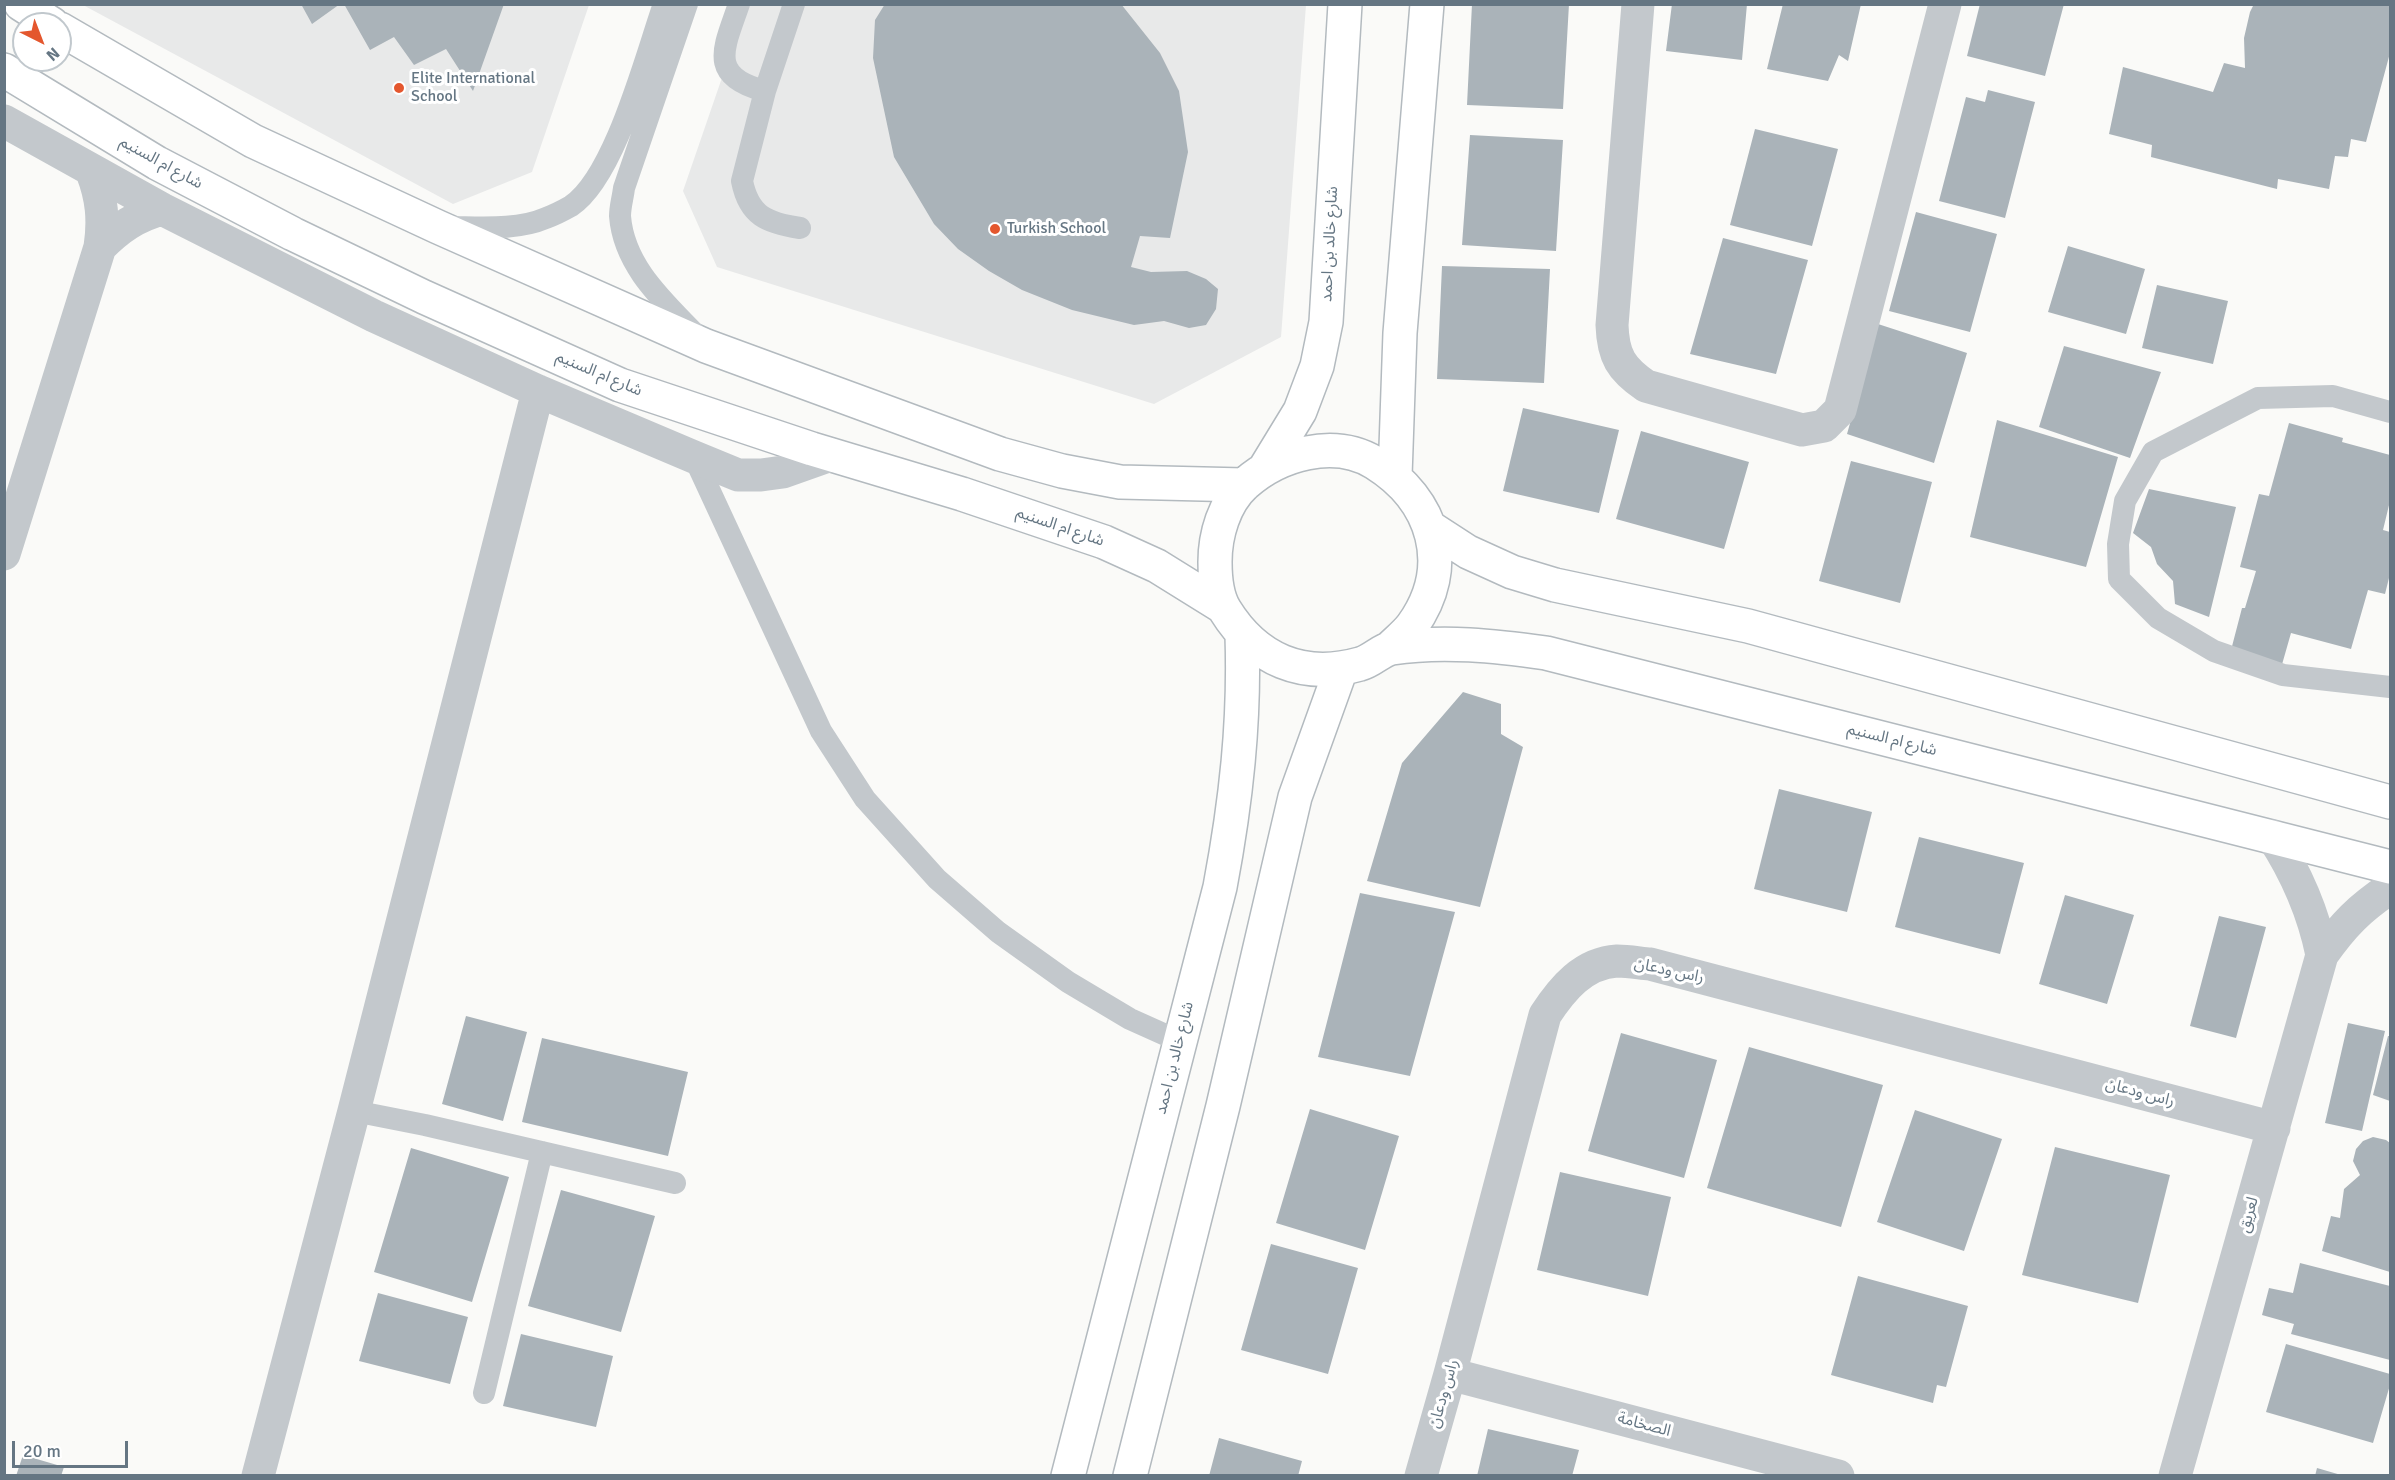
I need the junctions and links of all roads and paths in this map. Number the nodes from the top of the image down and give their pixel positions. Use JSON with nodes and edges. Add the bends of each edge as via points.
{"nodes":[{"id":1,"x":664,"y":4,"type":"edge"},
{"id":2,"x":687,"y":4,"type":"edge"},
{"id":3,"x":739,"y":4,"type":"edge"},
{"id":4,"x":794,"y":4,"type":"edge"},
{"id":5,"x":1345,"y":4,"type":"edge"},
{"id":6,"x":1427,"y":4,"type":"edge"},
{"id":7,"x":1638,"y":4,"type":"edge"},
{"id":8,"x":1945,"y":4,"type":"edge"},
{"id":9,"x":72,"y":36,"type":"edge"},
{"id":10,"x":4,"y":70,"type":"edge"},
{"id":11,"x":765,"y":92,"type":"junction"},
{"id":12,"x":4,"y":121,"type":"edge"},
{"id":13,"x":92,"y":172,"type":"junction"},
{"id":14,"x":162,"y":209,"type":"junction"},
{"id":15,"x":438,"y":227,"type":"junction"},
{"id":16,"x":800,"y":228,"type":"dead end"},
{"id":17,"x":100,"y":247,"type":"junction"},
{"id":18,"x":706,"y":346,"type":"junction"},
{"id":19,"x":538,"y":391,"type":"junction"},
{"id":20,"x":2391,"y":412,"type":"edge"},
{"id":21,"x":831,"y":455,"type":"junction"},
{"id":22,"x":694,"y":457,"type":"junction"},
{"id":23,"x":1395,"y":476,"type":"junction"},
{"id":24,"x":1254,"y":477,"type":"junction"},
{"id":25,"x":1431,"y":528,"type":"junction"},
{"id":26,"x":4,"y":554,"type":"edge"},
{"id":27,"x":1224,"y":607,"type":"junction"},
{"id":28,"x":1242,"y":635,"type":"junction"},
{"id":29,"x":1390,"y":648,"type":"junction"},
{"id":30,"x":1341,"y":669,"type":"junction"},
{"id":31,"x":2391,"y":687,"type":"edge"},
{"id":32,"x":2391,"y":802,"type":"edge"},
{"id":33,"x":2272,"y":836,"type":"junction"},
{"id":34,"x":2391,"y":867,"type":"edge"},
{"id":35,"x":2391,"y":888,"type":"edge"},
{"id":36,"x":2322,"y":955,"type":"junction"},
{"id":37,"x":1179,"y":1041,"type":"junction"},
{"id":38,"x":354,"y":1111,"type":"junction"},
{"id":39,"x":2274,"y":1128,"type":"junction"},
{"id":40,"x":542,"y":1152,"type":"junction"},
{"id":41,"x":675,"y":1183,"type":"dead end"},
{"id":42,"x":1450,"y":1374,"type":"junction"},
{"id":43,"x":484,"y":1393,"type":"dead end"},
{"id":44,"x":258,"y":1476,"type":"edge"},
{"id":45,"x":1068,"y":1476,"type":"edge"},
{"id":46,"x":1130,"y":1476,"type":"edge"},
{"id":47,"x":1421,"y":1476,"type":"edge"},
{"id":48,"x":1838,"y":1476,"type":"edge"},
{"id":49,"x":2175,"y":1476,"type":"edge"}],
"edges":[{"from":1,"to":15,"type":"lane","via":[[613,148],[597,178],[572,205],[544,219],[508,226]]},
{"from":2,"to":18,"type":"lane","via":[[624,188],[620,215],[628,249],[642,277]]},
{"from":3,"to":11,"type":"lane","via":[[723,57],[733,76]]},
{"from":4,"to":11,"type":"lane"},
{"from":5,"to":24,"type":"main road","name":"شارع خالد بن احمد","via":[[1326,322],[1317,366],[1300,411]]},
{"from":6,"to":23,"type":"main road","via":[[1400,333]]},
{"from":7,"to":8,"type":"street","via":[[1612,325],[1619,361],[1646,386],[1802,430],[1824,426],[1840,410]]},
{"from":9,"to":15,"type":"main road","via":[[254,141]]},
{"from":10,"to":21,"type":"main road","name":"شارع ام السنيم","via":[[157,163],[423,297],[620,385]]},
{"from":11,"to":16,"type":"lane","via":[[742,181],[753,209],[769,221]]},
{"from":12,"to":13,"type":"street"},
{"from":13,"to":14,"type":"street"},
{"from":13,"to":17,"type":"street","via":[[102,209]]},
{"from":14,"to":17,"type":"street","via":[[128,222]]},
{"from":14,"to":19,"type":"street","via":[[374,316]]},
{"from":15,"to":18,"type":"main road"},
{"from":17,"to":26,"type":"street"},
{"from":18,"to":24,"type":"main road","via":[[999,453],[1062,471],[1120,482]]},
{"from":19,"to":22,"type":"street"},
{"from":19,"to":38,"type":"street"},
{"from":20,"to":31,"type":"lane","via":[[2333,396],[2258,398],[2153,452],[2125,501],[2118,544],[2119,579],[2158,618],[2214,651],[2283,675]]},
{"from":21,"to":22,"type":"street","via":[[783,472],[761,475],[738,475]]},
{"from":21,"to":27,"type":"main road","name":"شارع ام السنيم","via":[[1104,542],[1157,566]]},
{"from":22,"to":37,"type":"lane","via":[[821,730],[865,799],[937,879],[998,932],[1068,982],[1130,1019]]},
{"from":23,"to":24,"type":"main road","via":[[1366,458],[1334,451],[1300,453]]},
{"from":23,"to":25,"type":"main road","via":[[1419,504]]},
{"from":24,"to":27,"type":"main road","name":"شارع خالد بن احمد","via":[[1225,512],[1215,543],[1215,576]]},
{"from":25,"to":29,"type":"main road","via":[[1436,566],[1427,599],[1412,627]]},
{"from":25,"to":32,"type":"main road","via":[[1468,552],[1512,572],[1555,585],[1748,626]]},
{"from":27,"to":28,"type":"main road"},
{"from":28,"to":30,"type":"main road","via":[[1271,658],[1305,669]]},
{"from":28,"to":37,"type":"main road","name":"شارع خالد بن احمد","via":[[1243,720],[1233,818],[1220,887]]},
{"from":29,"to":30,"type":"main road","via":[[1367,662]]},
{"from":29,"to":33,"type":"main road","name":"شارع ام السنيم","via":[[1496,646],[1546,653]]},
{"from":30,"to":46,"type":"main road","via":[[1295,797],[1223,1106]]},
{"from":33,"to":34,"type":"main road","name":"شارع ام السنيم"},
{"from":33,"to":36,"type":"street","name":"لعريق","via":[[2304,892],[2316,923]]},
{"from":35,"to":36,"type":"street","name":"لعريق","via":[[2363,906],[2340,928]]},
{"from":36,"to":39,"type":"street","name":"لعريق"},
{"from":37,"to":45,"type":"main road","name":"شارع خالد بن احمد"},
{"from":38,"to":40,"type":"lane"},
{"from":38,"to":44,"type":"street"},
{"from":39,"to":42,"type":"street","name":"راس ودعان","via":[[1650,964],[1616,961],[1587,969],[1562,989],[1545,1015]]},
{"from":39,"to":49,"type":"street","name":"لعريق"},
{"from":40,"to":41,"type":"lane"},
{"from":40,"to":43,"type":"lane"},
{"from":42,"to":47,"type":"street","name":"راس ودعان"},
{"from":42,"to":48,"type":"street","name":"الصخامة"}]}
